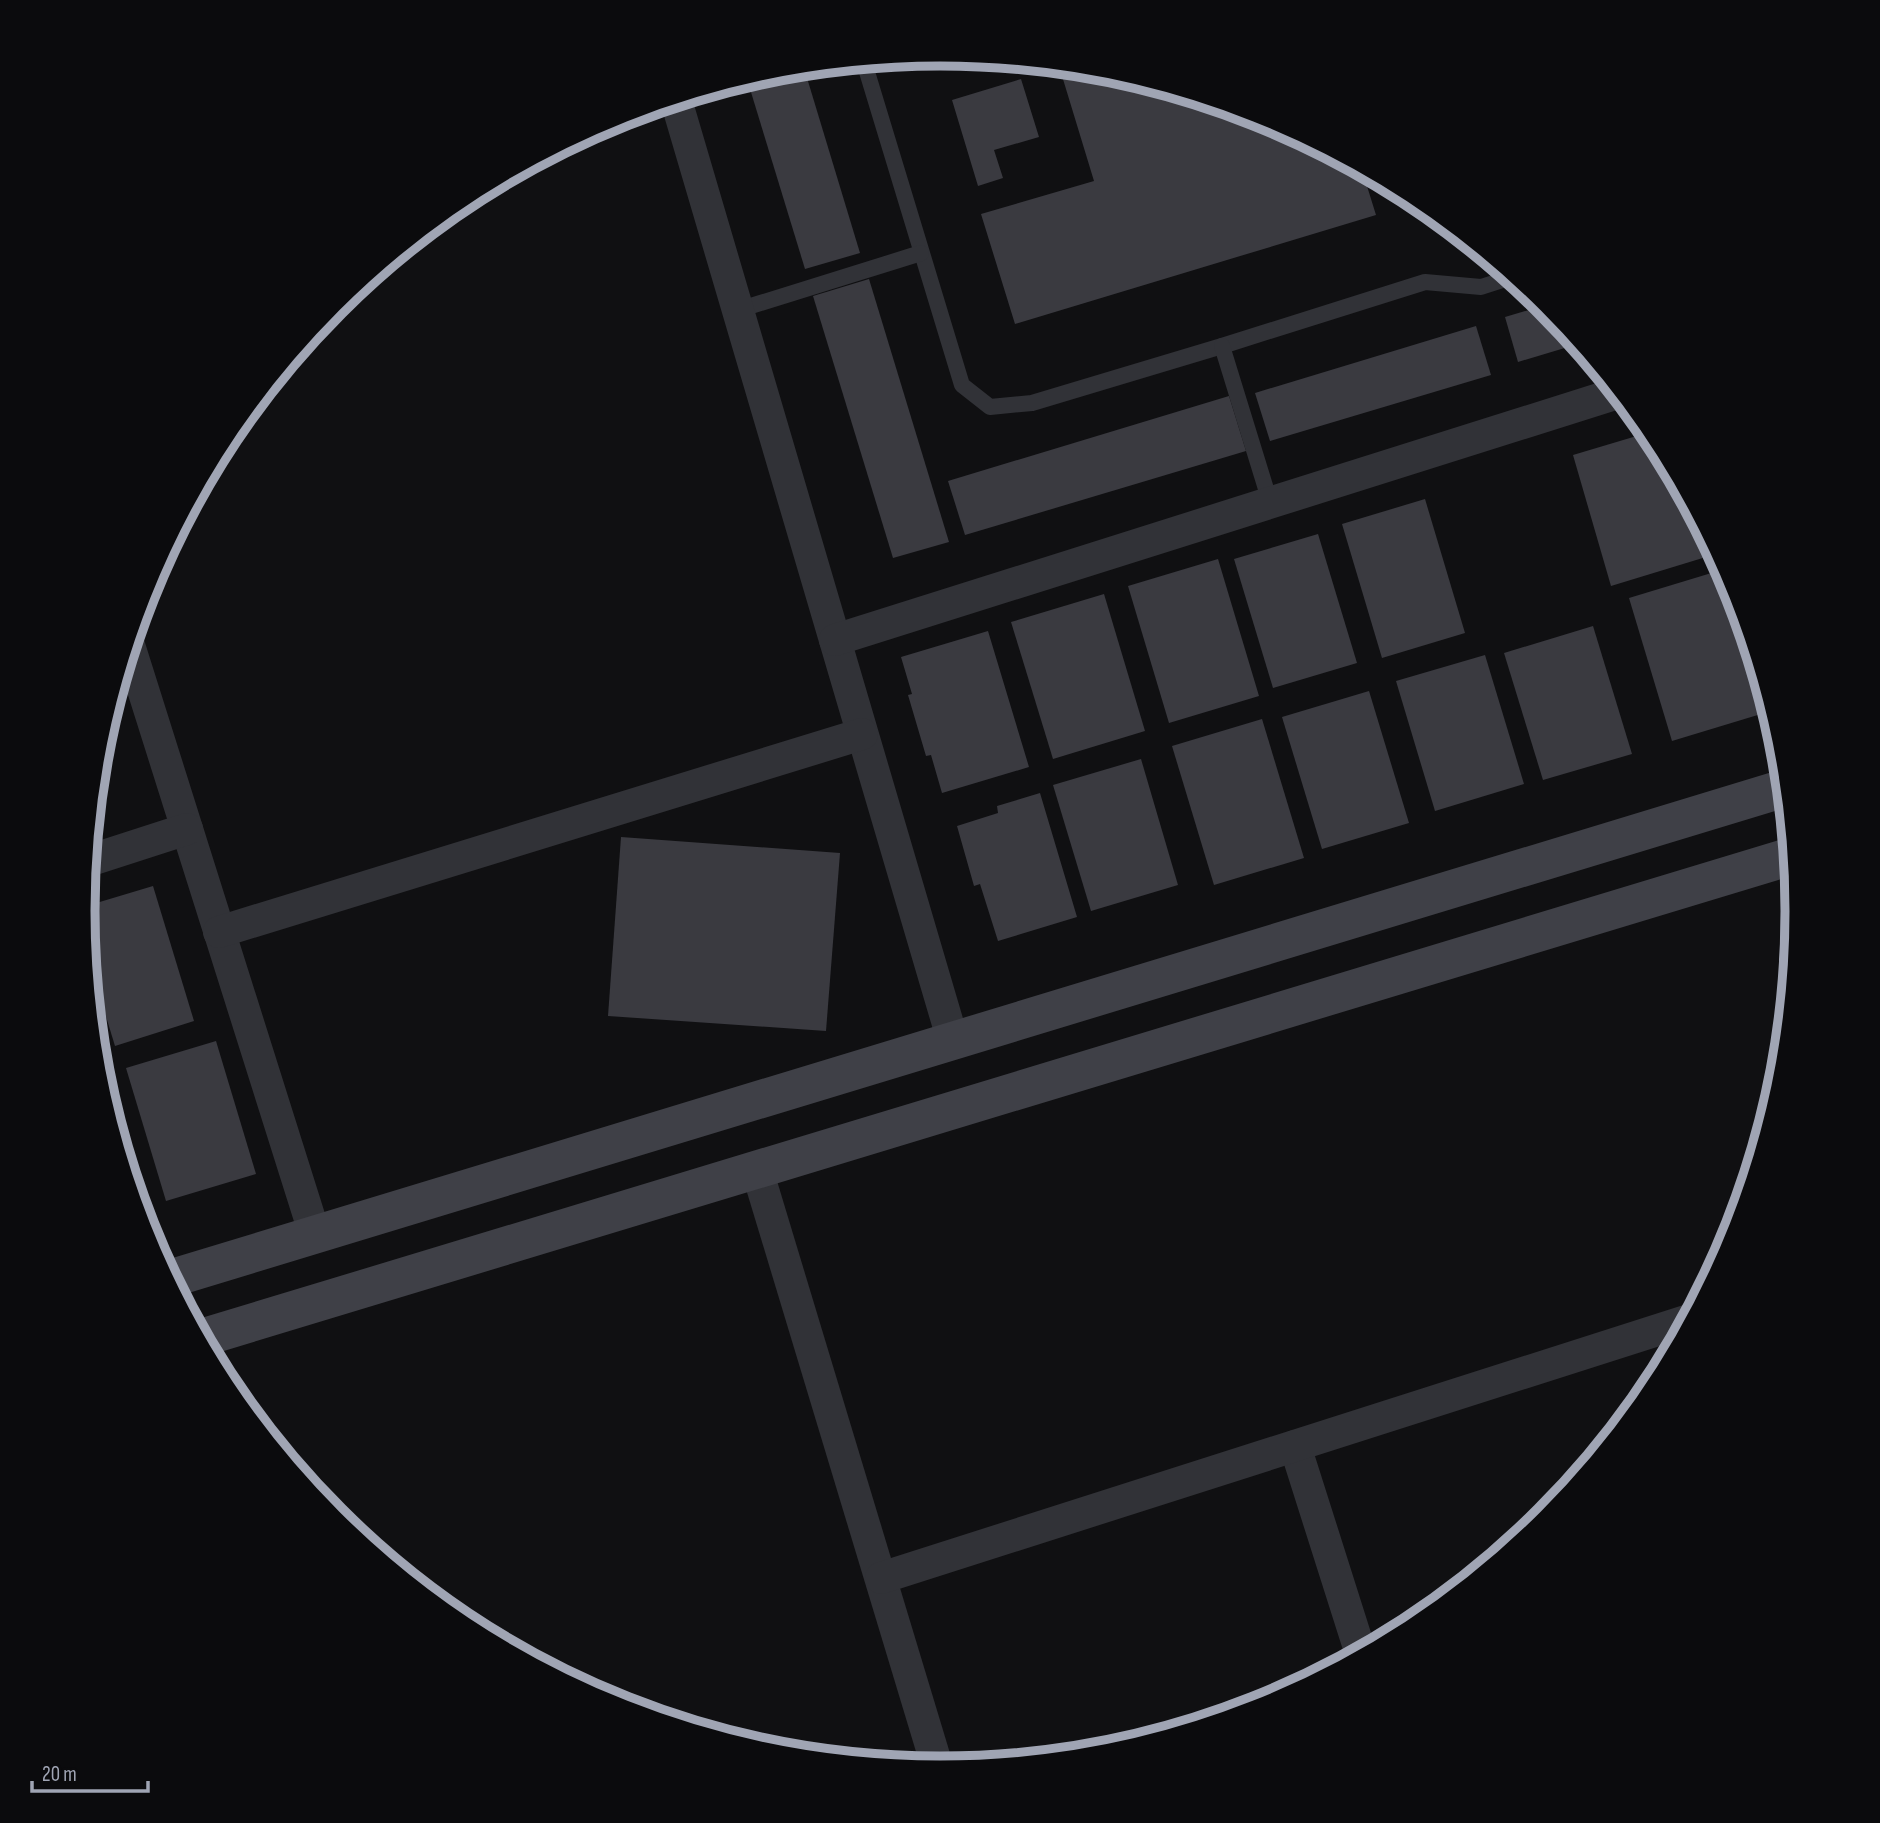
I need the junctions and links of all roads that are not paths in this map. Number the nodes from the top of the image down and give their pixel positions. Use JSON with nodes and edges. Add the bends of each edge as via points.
{"nodes":[{"id":1,"x":866,"y":70,"type":"edge"},
{"id":2,"x":678,"y":108,"type":"edge"},
{"id":3,"x":921,"y":253,"type":"junction"},
{"id":4,"x":1502,"y":280,"type":"edge"},
{"id":5,"x":738,"y":310,"type":"junction"},
{"id":6,"x":1222,"y":346,"type":"junction"},
{"id":7,"x":1609,"y":396,"type":"edge"},
{"id":8,"x":1270,"y":502,"type":"junction"},
{"id":9,"x":835,"y":640,"type":"junction"},
{"id":10,"x":134,"y":660,"type":"edge"},
{"id":11,"x":862,"y":734,"type":"junction"},
{"id":12,"x":1776,"y":791,"type":"edge"},
{"id":13,"x":187,"y":829,"type":"junction"},
{"id":14,"x":97,"y":858,"type":"edge"},
{"id":15,"x":1783,"y":859,"type":"edge"},
{"id":16,"x":219,"y":932,"type":"junction"},
{"id":17,"x":953,"y":1041,"type":"junction"},
{"id":18,"x":757,"y":1170,"type":"junction"},
{"id":19,"x":315,"y":1235,"type":"junction"},
{"id":20,"x":178,"y":1276,"type":"edge"},
{"id":21,"x":1677,"y":1325,"type":"edge"},
{"id":22,"x":209,"y":1336,"type":"edge"},
{"id":23,"x":1295,"y":1446,"type":"junction"},
{"id":24,"x":881,"y":1578,"type":"junction"},
{"id":25,"x":1358,"y":1645,"type":"edge"},
{"id":26,"x":934,"y":1756,"type":"edge"}],
"edges":[{"from":1,"to":3,"type":"lane"},
{"from":2,"to":5,"type":"street"},
{"from":3,"to":5,"type":"lane"},
{"from":3,"to":6,"type":"lane","via":[[962,385],[990,407],[1032,403]]},
{"from":4,"to":6,"type":"lane","via":[[1481,287],[1425,282]]},
{"from":5,"to":9,"type":"street"},
{"from":6,"to":8,"type":"lane"},
{"from":7,"to":8,"type":"street"},
{"from":8,"to":9,"type":"street"},
{"from":9,"to":11,"type":"street"},
{"from":10,"to":13,"type":"street"},
{"from":11,"to":16,"type":"street"},
{"from":11,"to":17,"type":"street"},
{"from":12,"to":17,"type":"street"},
{"from":13,"to":14,"type":"street"},
{"from":13,"to":16,"type":"street"},
{"from":15,"to":18,"type":"street"},
{"from":16,"to":19,"type":"street"},
{"from":17,"to":19,"type":"street"},
{"from":18,"to":22,"type":"street"},
{"from":18,"to":24,"type":"street"},
{"from":19,"to":20,"type":"street"},
{"from":21,"to":23,"type":"street"},
{"from":23,"to":24,"type":"street"},
{"from":23,"to":25,"type":"street"},
{"from":24,"to":26,"type":"street"}]}
